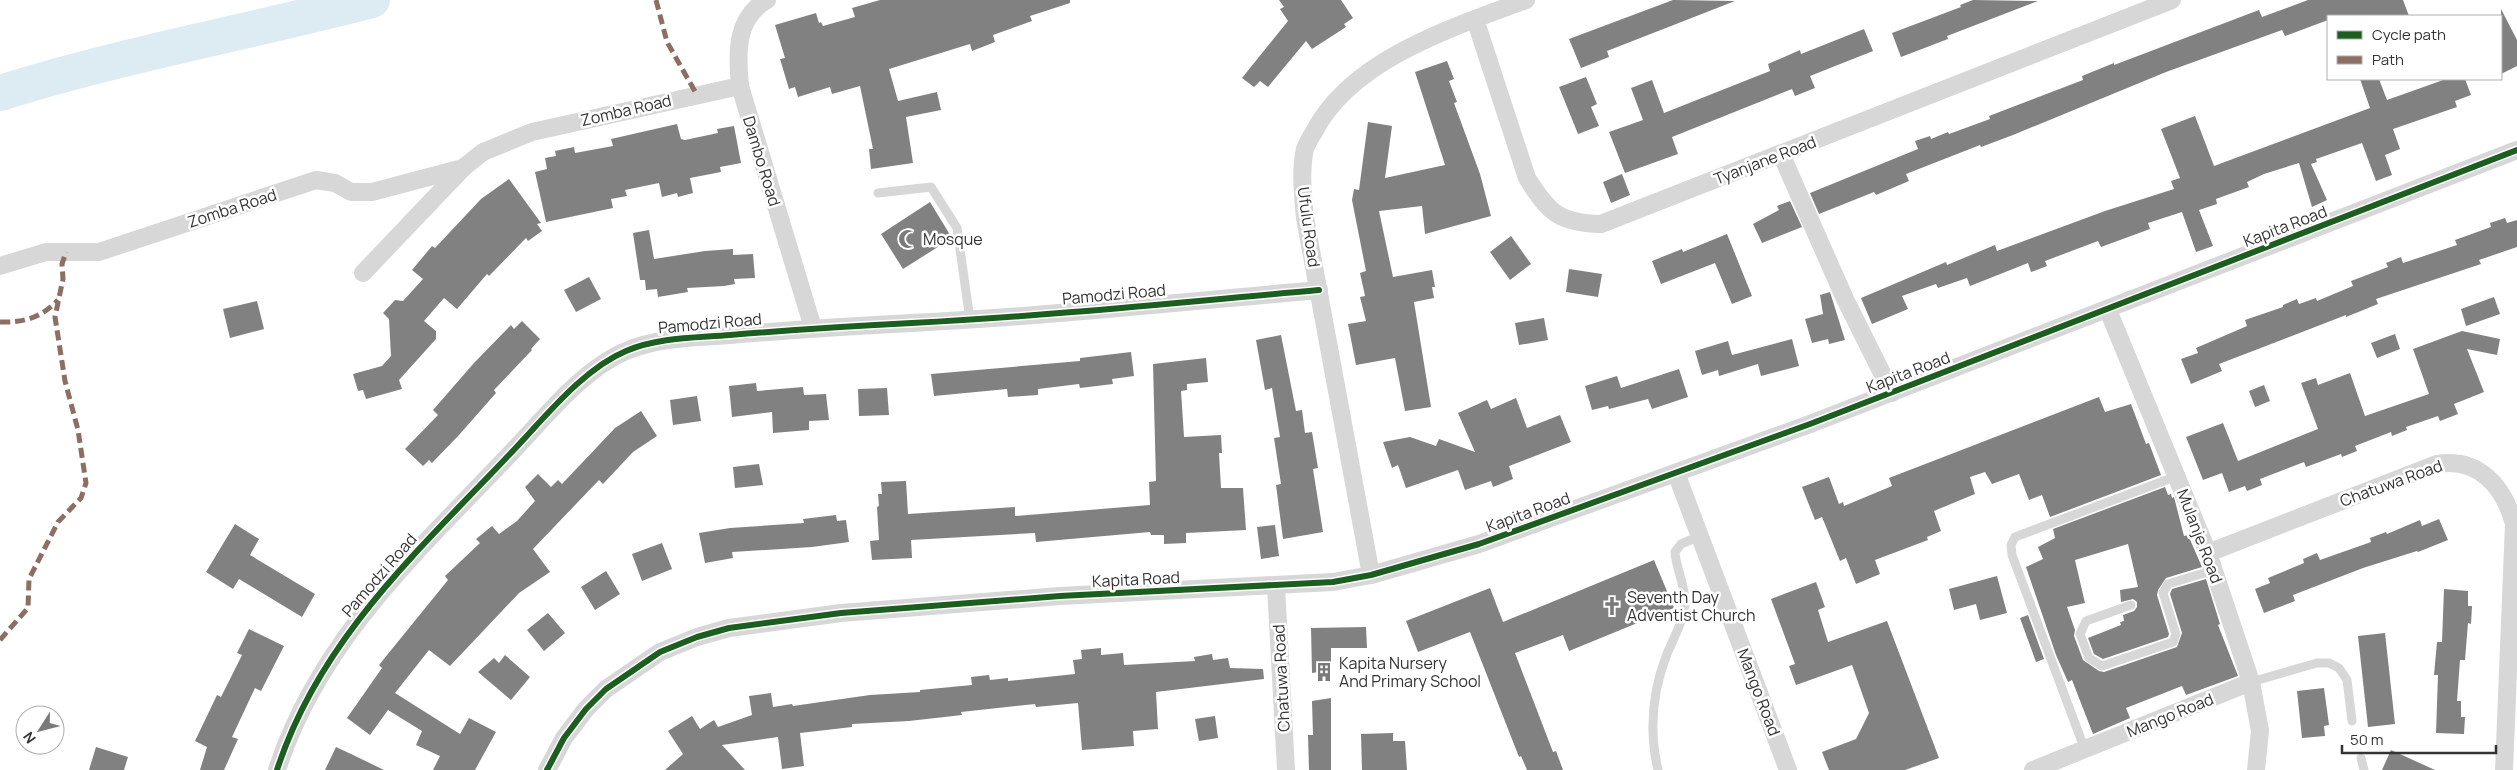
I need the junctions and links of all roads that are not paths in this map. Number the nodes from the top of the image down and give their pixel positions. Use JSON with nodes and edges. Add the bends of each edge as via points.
{"nodes":[{"id":1,"x":767,"y":0,"type":"edge"},
{"id":2,"x":1526,"y":0,"type":"edge"},
{"id":3,"x":2172,"y":0,"type":"edge"},
{"id":4,"x":1475,"y":20,"type":"junction"},
{"id":5,"x":740,"y":86,"type":"junction"},
{"id":6,"x":2517,"y":150,"type":"edge"},
{"id":7,"x":1781,"y":154,"type":"junction"},
{"id":8,"x":463,"y":168,"type":"junction"},
{"id":9,"x":878,"y":193,"type":"dead end"},
{"id":10,"x":0,"y":266,"type":"edge"},
{"id":11,"x":363,"y":273,"type":"dead end"},
{"id":12,"x":1319,"y":290,"type":"junction"},
{"id":13,"x":2108,"y":310,"type":"junction"},
{"id":14,"x":970,"y":320,"type":"junction"},
{"id":15,"x":813,"y":328,"type":"junction"},
{"id":16,"x":1892,"y":392,"type":"junction"},
{"id":17,"x":1676,"y":474,"type":"junction"},
{"id":18,"x":2177,"y":476,"type":"junction"},
{"id":19,"x":1700,"y":536,"type":"junction"},
{"id":20,"x":2208,"y":553,"type":"junction"},
{"id":21,"x":2214,"y":570,"type":"junction"},
{"id":22,"x":1371,"y":575,"type":"junction"},
{"id":23,"x":1276,"y":586,"type":"junction"},
{"id":24,"x":2131,"y":605,"type":"dead end"},
{"id":25,"x":2511,"y":681,"type":"edge"},
{"id":26,"x":2251,"y":682,"type":"junction"},
{"id":27,"x":2352,"y":721,"type":"dead end"},
{"id":28,"x":2085,"y":750,"type":"junction"},
{"id":29,"x":2361,"y":758,"type":"dead end"},
{"id":30,"x":277,"y":770,"type":"edge"},
{"id":31,"x":547,"y":770,"type":"edge"},
{"id":32,"x":1286,"y":770,"type":"edge"},
{"id":33,"x":1658,"y":770,"type":"edge"},
{"id":34,"x":1788,"y":770,"type":"edge"},
{"id":35,"x":2033,"y":770,"type":"edge"},
{"id":36,"x":2256,"y":770,"type":"edge"},
{"id":37,"x":2364,"y":770,"type":"edge"},
{"id":38,"x":2504,"y":770,"type":"edge"}],
"edges":[{"from":1,"to":5,"type":"street","name":"Dambo Road","via":[[754,7],[739,38]]},
{"from":2,"to":4,"type":"street","name":"Ufulu Road"},
{"from":3,"to":7,"type":"street","name":"Tyanjane Road"},
{"from":4,"to":7,"type":"street","name":"Tyanjane Road","via":[[1527,178],[1554,213],[1576,224],[1601,224]]},
{"from":4,"to":12,"type":"street","name":"Ufulu Road","via":[[1385,62],[1340,98],[1320,120],[1306,148],[1302,180],[1305,218]]},
{"from":5,"to":8,"type":"street","name":"Zomba Road","via":[[532,132],[483,152]]},
{"from":5,"to":15,"type":"street","name":"Dambo Road"},
{"from":6,"to":13,"type":"street","name":"Kapita Road"},
{"from":7,"to":16,"type":"street"},
{"from":8,"to":10,"type":"street","name":"Zomba Road","via":[[372,192],[351,192],[335,182],[316,180],[99,252],[46,252]]},
{"from":8,"to":11,"type":"street","name":"Zomba Road"},
{"from":9,"to":14,"type":"lane","via":[[931,187],[957,228]]},
{"from":12,"to":14,"type":"street","name":"Pamodzi Road"},
{"from":12,"to":22,"type":"street","name":"Ufulu Road"},
{"from":13,"to":16,"type":"street","name":"Kapita Road"},
{"from":13,"to":18,"type":"street","name":"Mulanje Road"},
{"from":14,"to":15,"type":"street","name":"Pamodzi Road"},
{"from":15,"to":30,"type":"street","name":"Pamodzi Road","via":[[656,341],[626,351],[595,369],[461,505],[362,614],[331,656],[309,695],[286,742]]},
{"from":16,"to":17,"type":"street","name":"Kapita Road"},
{"from":17,"to":19,"type":"street","name":"Mango Road"},
{"from":17,"to":22,"type":"street","name":"Kapita Road","via":[[1480,544]]},
{"from":18,"to":20,"type":"street","name":"Mulanje Road"},
{"from":18,"to":28,"type":"lane","via":[[2015,537],[2011,545]]},
{"from":19,"to":33,"type":"lane","via":[[1681,544],[1675,552],[1685,602],[1680,626],[1666,656],[1653,700],[1653,746]]},
{"from":19,"to":34,"type":"street","name":"Mango Road"},
{"from":20,"to":21,"type":"street","name":"Mulanje Road"},
{"from":20,"to":25,"type":"street","name":"Chatuwa Road","via":[[2429,466],[2449,462],[2473,467],[2500,490],[2514,524]]},
{"from":21,"to":24,"type":"lane","via":[[2168,584],[2163,593],[2176,634],[2173,642],[2102,666],[2089,658],[2080,634],[2086,621]]},
{"from":21,"to":26,"type":"street","name":"Mulanje Road"},
{"from":22,"to":23,"type":"street","name":"Kapita Road","via":[[1333,582]]},
{"from":23,"to":31,"type":"street","name":"Kapita Road","via":[[1060,596],[841,613],[729,628],[660,652],[606,689],[564,738]]},
{"from":23,"to":32,"type":"street","name":"Chatuwa Road"},
{"from":25,"to":38,"type":"street","name":"Chatuwa Road"},
{"from":26,"to":27,"type":"lane","via":[[2317,662],[2329,663],[2339,668],[2346,680]]},
{"from":26,"to":28,"type":"street","name":"Mango Road"},
{"from":26,"to":36,"type":"street","name":"Mulanje Road","via":[[2260,731]]},
{"from":28,"to":35,"type":"street","name":"Mango Road"},
{"from":29,"to":37,"type":"lane"}]}
